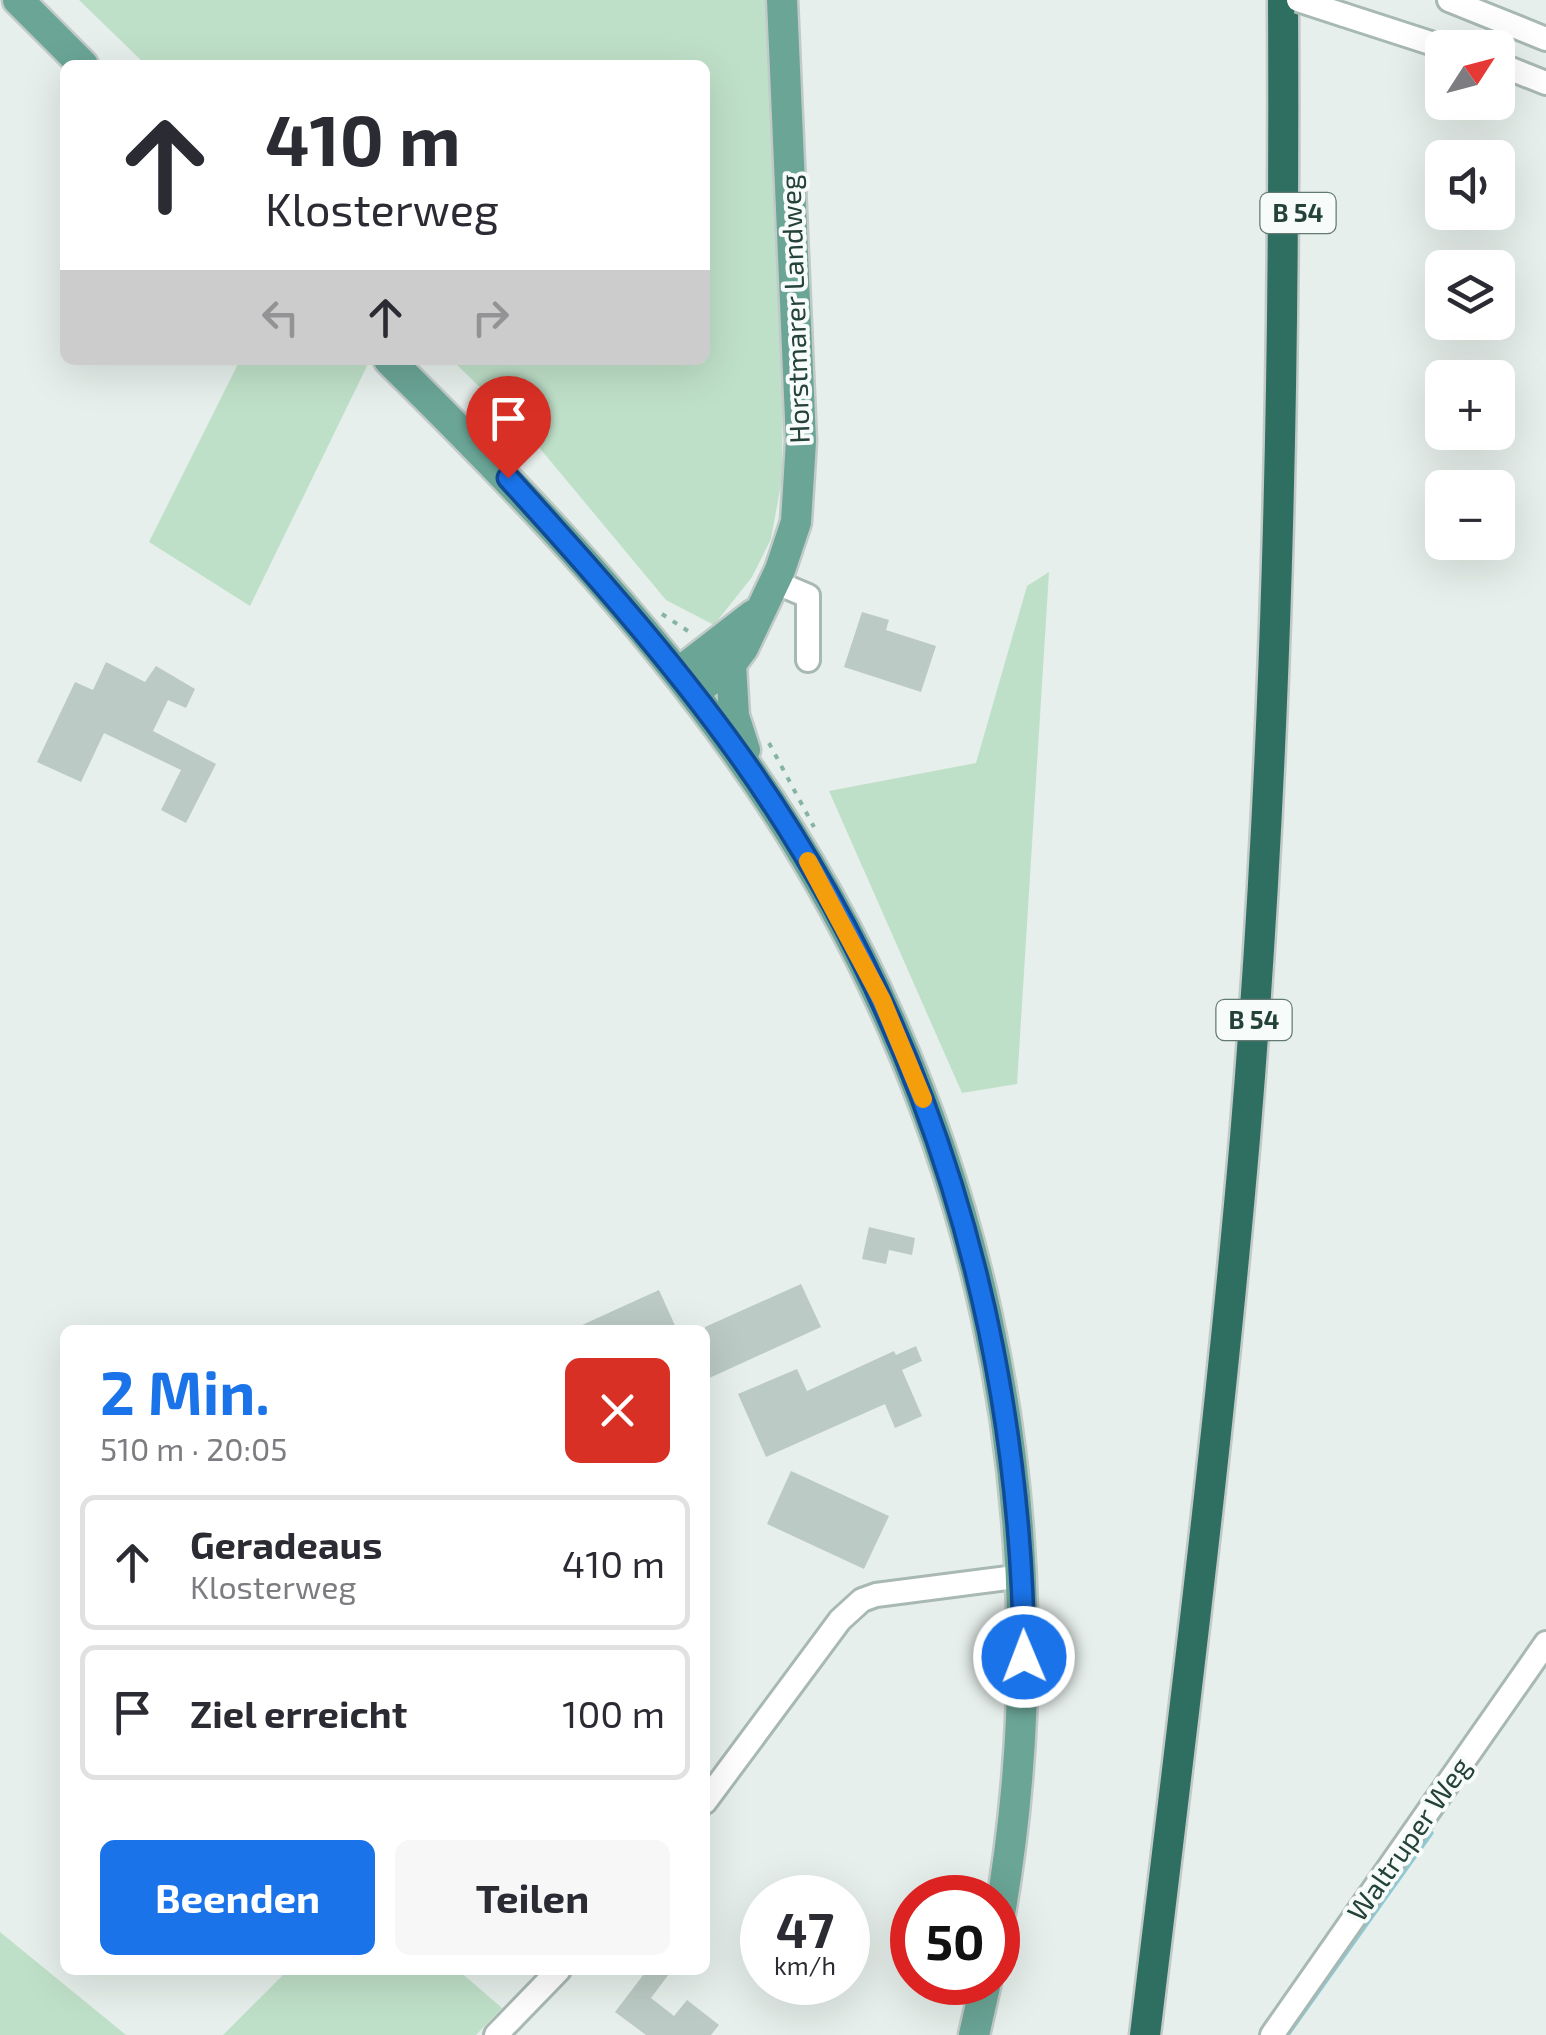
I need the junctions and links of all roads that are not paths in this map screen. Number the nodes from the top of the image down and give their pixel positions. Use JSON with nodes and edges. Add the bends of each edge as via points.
{"nodes":[{"id":1,"x":18,"y":0,"type":"edge"},
{"id":2,"x":782,"y":0,"type":"edge"},
{"id":3,"x":1283,"y":0,"type":"edge"},
{"id":4,"x":1298,"y":0,"type":"edge"},
{"id":5,"x":1449,"y":0,"type":"edge"},
{"id":6,"x":1546,"y":40,"type":"edge"},
{"id":7,"x":1425,"y":41,"type":"edge"},
{"id":8,"x":78,"y":60,"type":"edge"},
{"id":9,"x":1515,"y":71,"type":"edge"},
{"id":10,"x":1546,"y":84,"type":"edge"},
{"id":11,"x":395,"y":365,"type":"edge"},
{"id":12,"x":775,"y":582,"type":"junction"},
{"id":13,"x":759,"y":610,"type":"junction"},
{"id":14,"x":808,"y":660,"type":"dead end"},
{"id":15,"x":731,"y":664,"type":"junction"},
{"id":16,"x":685,"y":683,"type":"junction"},
{"id":17,"x":761,"y":788,"type":"junction"},
{"id":18,"x":1023,"y":1576,"type":"junction"},
{"id":19,"x":1546,"y":1642,"type":"edge"},
{"id":20,"x":710,"y":1795,"type":"edge"},
{"id":21,"x":1004,"y":1875,"type":"edge"},
{"id":22,"x":554,"y":1975,"type":"edge"},
{"id":23,"x":981,"y":2005,"type":"edge"},
{"id":24,"x":496,"y":2035,"type":"edge"},
{"id":25,"x":974,"y":2035,"type":"edge"},
{"id":26,"x":1145,"y":2035,"type":"edge"},
{"id":27,"x":1161,"y":2035,"type":"edge"},
{"id":28,"x":1272,"y":2035,"type":"edge"}],
"edges":[{"from":1,"to":8,"type":"main road"},
{"from":2,"to":12,"type":"main road","name":"Horstmarer Landweg","via":[[801,441],[796,522]]},
{"from":3,"to":26,"type":"highway","number":"B 54","via":[[1277,590],[1256,998],[1224,1356]]},
{"from":4,"to":7,"type":"street","bridge":true},
{"from":4,"to":27,"type":"highway","number":"B 54","via":[[1294,536],[1272,985],[1243,1323]]},
{"from":5,"to":6,"type":"street"},
{"from":9,"to":10,"type":"street"},
{"from":11,"to":16,"type":"main road","via":[[571,546]]},
{"from":12,"to":13,"type":"main road","name":"Horstmarer Landweg"},
{"from":12,"to":14,"type":"street","via":[[808,596]]},
{"from":13,"to":15,"type":"main road","name":"Horstmarer Landweg"},
{"from":13,"to":16,"type":"main road","name":"Horstmarer Landweg"},
{"from":15,"to":16,"type":"main road","name":"Horstmarer Landweg"},
{"from":15,"to":17,"type":"main road","via":[[734,716]]},
{"from":16,"to":17,"type":"main road"},
{"from":17,"to":18,"type":"main road","via":[[882,1000],[936,1131],[998,1364]]},
{"from":18,"to":20,"type":"street","via":[[862,1600],[840,1620]]},
{"from":18,"to":21,"type":"main road","via":[[1021,1722]]},
{"from":19,"to":28,"type":"street","name":"Waltruper Weg"},
{"from":22,"to":24,"type":"street"},
{"from":23,"to":25,"type":"main road"}]}
